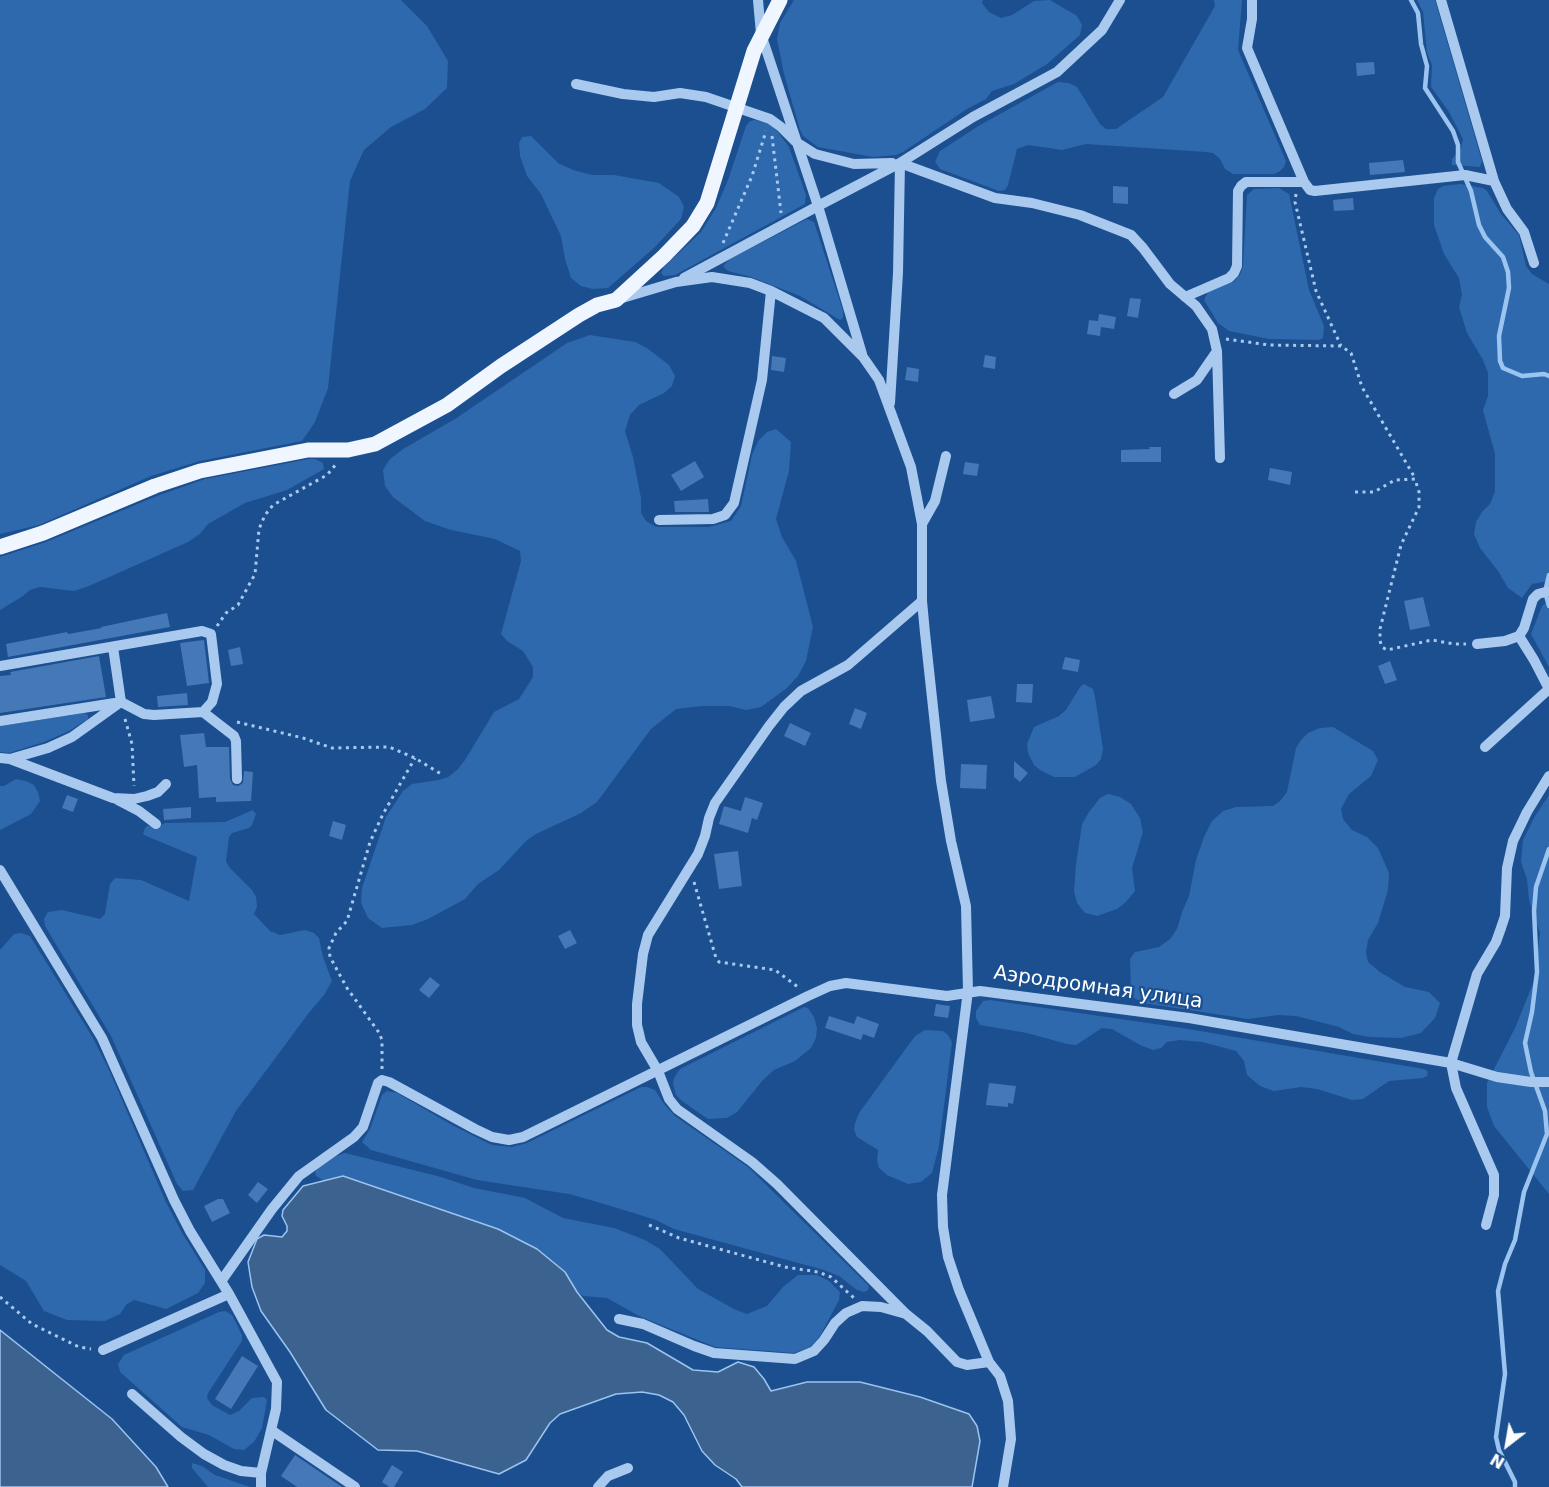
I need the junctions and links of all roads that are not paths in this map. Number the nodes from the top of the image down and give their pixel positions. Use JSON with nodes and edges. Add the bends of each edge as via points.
{"nodes":[{"id":1,"x":758,"y":0,"type":"edge"},
{"id":2,"x":780,"y":0,"type":"edge"},
{"id":3,"x":1120,"y":0,"type":"edge"},
{"id":4,"x":1252,"y":0,"type":"edge"},
{"id":5,"x":1441,"y":0,"type":"edge"},
{"id":6,"x":760,"y":34,"type":"junction"},
{"id":7,"x":576,"y":84,"type":"dead end"},
{"id":8,"x":736,"y":107,"type":"junction"},
{"id":9,"x":796,"y":142,"type":"junction"},
{"id":10,"x":900,"y":163,"type":"junction"},
{"id":11,"x":1494,"y":181,"type":"junction"},
{"id":12,"x":1304,"y":182,"type":"junction"},
{"id":13,"x":818,"y":206,"type":"junction"},
{"id":14,"x":1534,"y":263,"type":"dead end"},
{"id":15,"x":676,"y":282,"type":"junction"},
{"id":16,"x":771,"y":291,"type":"junction"},
{"id":17,"x":1185,"y":297,"type":"junction"},
{"id":18,"x":616,"y":300,"type":"junction"},
{"id":19,"x":1217,"y":351,"type":"junction"},
{"id":20,"x":863,"y":357,"type":"junction"},
{"id":21,"x":1174,"y":394,"type":"dead end"},
{"id":22,"x":890,"y":407,"type":"junction"},
{"id":23,"x":946,"y":456,"type":"dead end"},
{"id":24,"x":1220,"y":458,"type":"dead end"},
{"id":25,"x":659,"y":520,"type":"dead end"},
{"id":26,"x":922,"y":524,"type":"junction"},
{"id":27,"x":0,"y":548,"type":"edge"},
{"id":28,"x":1549,"y":591,"type":"edge"},
{"id":29,"x":922,"y":601,"type":"junction"},
{"id":30,"x":1519,"y":636,"type":"junction"},
{"id":31,"x":1477,"y":644,"type":"road end"},
{"id":32,"x":113,"y":647,"type":"junction"},
{"id":33,"x":0,"y":666,"type":"edge"},
{"id":34,"x":1549,"y":689,"type":"edge"},
{"id":35,"x":121,"y":702,"type":"junction"},
{"id":36,"x":203,"y":711,"type":"junction"},
{"id":37,"x":0,"y":721,"type":"edge"},
{"id":38,"x":1485,"y":747,"type":"dead end"},
{"id":39,"x":5,"y":759,"type":"edge"},
{"id":40,"x":1549,"y":776,"type":"edge"},
{"id":41,"x":237,"y":779,"type":"dead end"},
{"id":42,"x":166,"y":784,"type":"dead end"},
{"id":43,"x":113,"y":798,"type":"junction"},
{"id":44,"x":156,"y":824,"type":"dead end"},
{"id":45,"x":0,"y":870,"type":"edge"},
{"id":46,"x":968,"y":991,"type":"junction"},
{"id":47,"x":1450,"y":1063,"type":"junction"},
{"id":48,"x":658,"y":1071,"type":"junction"},
{"id":49,"x":1546,"y":1082,"type":"edge"},
{"id":50,"x":1486,"y":1225,"type":"dead end"},
{"id":51,"x":222,"y":1280,"type":"junction"},
{"id":52,"x":230,"y":1293,"type":"junction"},
{"id":53,"x":906,"y":1314,"type":"junction"},
{"id":54,"x":619,"y":1319,"type":"dead end"},
{"id":55,"x":103,"y":1350,"type":"road end"},
{"id":56,"x":989,"y":1362,"type":"junction"},
{"id":57,"x":132,"y":1394,"type":"dead end"},
{"id":58,"x":271,"y":1430,"type":"junction"},
{"id":59,"x":628,"y":1468,"type":"dead end"},
{"id":60,"x":261,"y":1473,"type":"junction"},
{"id":61,"x":261,"y":1487,"type":"edge"},
{"id":62,"x":355,"y":1487,"type":"edge"},
{"id":63,"x":598,"y":1487,"type":"edge"},
{"id":64,"x":1003,"y":1487,"type":"edge"}],
"edges":[{"from":1,"to":6,"type":"street"},
{"from":2,"to":6,"type":"main road"},
{"from":3,"to":10,"type":"street","via":[[1102,30],[1057,72],[973,117]]},
{"from":4,"to":12,"type":"street","via":[[1247,48]]},
{"from":5,"to":11,"type":"street"},
{"from":6,"to":8,"type":"main road"},
{"from":6,"to":9,"type":"street"},
{"from":7,"to":8,"type":"street","via":[[654,97],[680,93]]},
{"from":8,"to":9,"type":"street","via":[[770,119]]},
{"from":8,"to":18,"type":"main road","via":[[707,203],[693,226]]},
{"from":9,"to":10,"type":"street","via":[[815,154],[854,164]]},
{"from":9,"to":13,"type":"street"},
{"from":10,"to":13,"type":"street"},
{"from":10,"to":17,"type":"street","via":[[995,198],[1080,215],[1131,235]]},
{"from":10,"to":22,"type":"street"},
{"from":11,"to":12,"type":"street","via":[[1465,175],[1315,191]]},
{"from":11,"to":14,"type":"street","via":[[1524,232]]},
{"from":12,"to":17,"type":"street","via":[[1246,182],[1241,186],[1234,273]]},
{"from":13,"to":15,"type":"street"},
{"from":13,"to":20,"type":"street"},
{"from":15,"to":16,"type":"street","via":[[712,277]]},
{"from":15,"to":18,"type":"street"},
{"from":16,"to":20,"type":"street","via":[[824,318]]},
{"from":16,"to":25,"type":"street","via":[[762,380],[734,503],[725,515],[712,519]]},
{"from":17,"to":19,"type":"street","via":[[1206,319]]},
{"from":18,"to":27,"type":"main road","via":[[579,315],[447,405],[375,444],[348,450],[308,450],[200,471]]},
{"from":19,"to":21,"type":"street","via":[[1197,380]]},
{"from":19,"to":24,"type":"street"},
{"from":20,"to":22,"type":"street","via":[[879,380]]},
{"from":22,"to":26,"type":"street","via":[[911,466]]},
{"from":23,"to":26,"type":"street","via":[[935,501]]},
{"from":26,"to":29,"type":"street"},
{"from":28,"to":30,"type":"street","via":[[1533,599]]},
{"from":29,"to":46,"type":"street","via":[[941,781],[966,906]]},
{"from":29,"to":48,"type":"street","via":[[848,665],[801,691],[784,707],[715,803],[698,854],[648,935],[643,954],[638,1025],[641,1042]]},
{"from":30,"to":31,"type":"street"},
{"from":30,"to":34,"type":"street"},
{"from":32,"to":33,"type":"street"},
{"from":32,"to":35,"type":"street"},
{"from":32,"to":36,"type":"street","via":[[202,631],[211,634],[217,684],[212,702]]},
{"from":34,"to":38,"type":"street"},
{"from":35,"to":36,"type":"street","via":[[154,716]]},
{"from":35,"to":37,"type":"street"},
{"from":35,"to":39,"type":"street","via":[[72,737]]},
{"from":36,"to":41,"type":"street","via":[[234,736]]},
{"from":39,"to":43,"type":"street"},
{"from":40,"to":47,"type":"street","via":[[1513,841],[1502,928],[1477,974]]},
{"from":42,"to":43,"type":"street","via":[[158,792],[134,799]]},
{"from":43,"to":44,"type":"street"},
{"from":45,"to":51,"type":"street","via":[[102,1038],[174,1200]]},
{"from":46,"to":47,"type":"street","name":"Аэродромная улица","via":[[1189,1018]]},
{"from":46,"to":48,"type":"street","name":"Аэродромная улица","via":[[947,996],[846,983],[830,986]]},
{"from":46,"to":56,"type":"street","via":[[942,1195],[943,1227],[959,1290]]},
{"from":47,"to":49,"type":"street","name":"Аэродромная улица","via":[[1497,1077]]},
{"from":47,"to":50,"type":"street","via":[[1456,1088],[1494,1175],[1494,1195]]},
{"from":48,"to":51,"type":"street","name":"Аэродромная улица","via":[[523,1137],[509,1140],[475,1129],[382,1080],[363,1128],[299,1176]]},
{"from":48,"to":53,"type":"street","via":[[677,1109],[777,1184]]},
{"from":51,"to":52,"type":"street"},
{"from":52,"to":55,"type":"street"},
{"from":52,"to":58,"type":"street","via":[[277,1382]]},
{"from":53,"to":54,"type":"street","via":[[881,1307],[860,1307],[835,1323],[814,1351],[795,1359],[714,1353],[643,1324]]},
{"from":53,"to":56,"type":"street","via":[[957,1362]]},
{"from":56,"to":64,"type":"street","via":[[1000,1376],[1008,1401],[1011,1439]]},
{"from":57,"to":60,"type":"street","via":[[204,1454],[241,1471]]},
{"from":58,"to":60,"type":"street"},
{"from":58,"to":62,"type":"street"},
{"from":59,"to":63,"type":"street","via":[[608,1476]]},
{"from":60,"to":61,"type":"street"}]}
